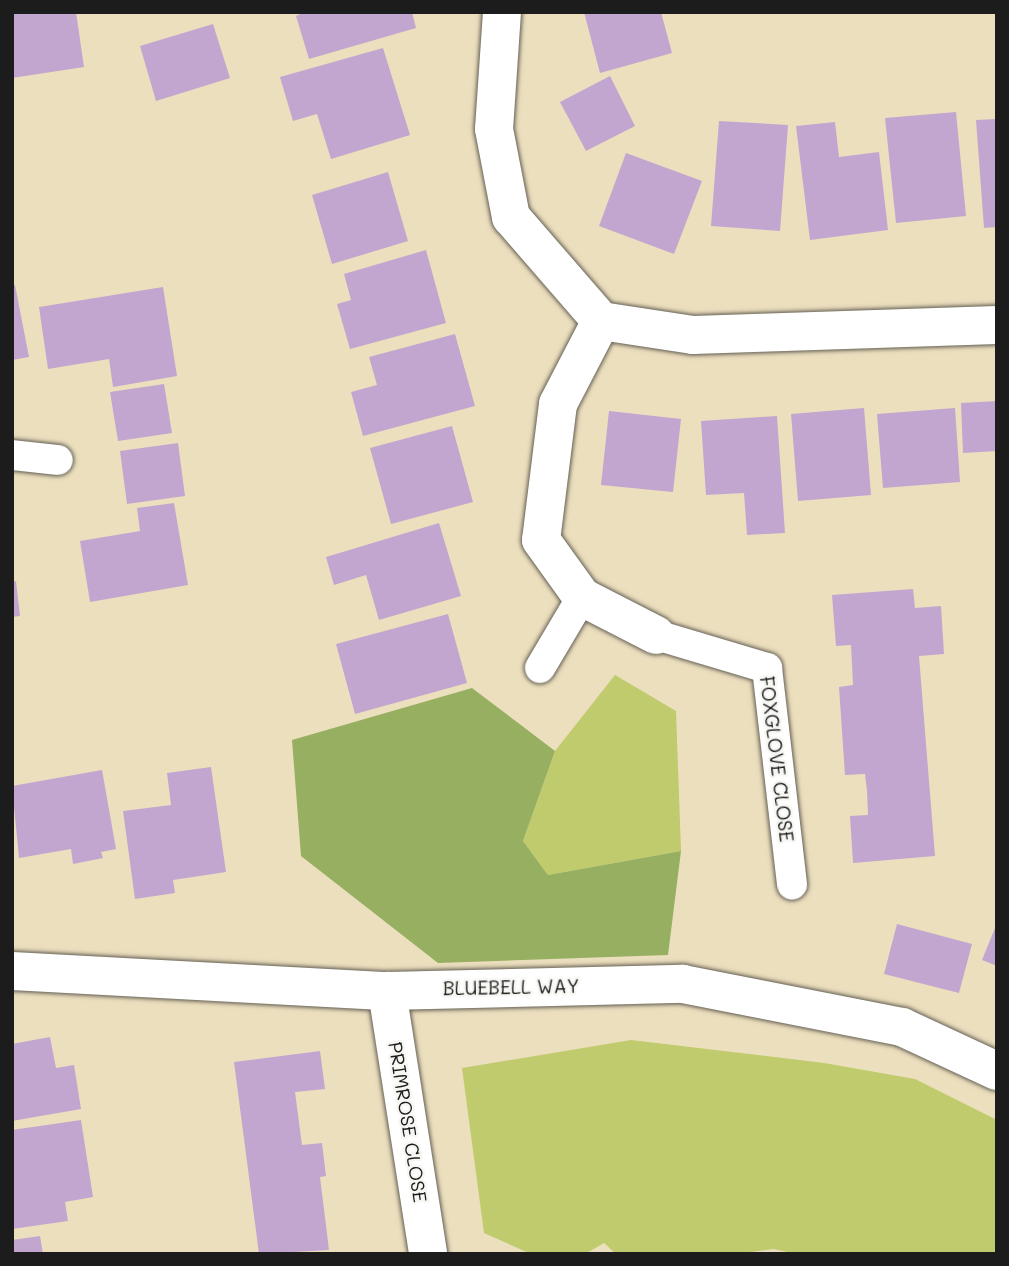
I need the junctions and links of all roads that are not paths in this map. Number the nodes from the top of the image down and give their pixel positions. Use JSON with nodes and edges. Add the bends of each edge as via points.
{"nodes":[{"id":1,"x":502,"y":12,"type":"edge"},
{"id":2,"x":601,"y":321,"type":"junction"},
{"id":3,"x":997,"y":325,"type":"edge"},
{"id":4,"x":12,"y":455,"type":"edge"},
{"id":5,"x":58,"y":460,"type":"dead end"},
{"id":6,"x":582,"y":597,"type":"junction"},
{"id":7,"x":656,"y":635,"type":"joint"},
{"id":8,"x":540,"y":668,"type":"dead end"},
{"id":9,"x":792,"y":885,"type":"dead end"},
{"id":10,"x":12,"y":971,"type":"edge"},
{"id":11,"x":387,"y":991,"type":"junction"},
{"id":12,"x":997,"y":1071,"type":"edge"},
{"id":13,"x":428,"y":1254,"type":"edge"}],
"edges":[{"from":1,"to":2,"type":"street","via":[[494,129],[511,217]]},
{"from":2,"to":3,"type":"street","via":[[693,335]]},
{"from":2,"to":6,"type":"street","name":"FOXGLOVE CLOSE","via":[[558,404],[541,540]]},
{"from":4,"to":5,"type":"lane"},
{"from":6,"to":7,"type":"street","name":"FOXGLOVE CLOSE"},
{"from":6,"to":8,"type":"lane"},
{"from":7,"to":9,"type":"lane","name":"FOXGLOVE CLOSE","via":[[767,668]]},
{"from":10,"to":11,"type":"street","name":"BLUEBELL WAY"},
{"from":11,"to":12,"type":"street","name":"BLUEBELL WAY","via":[[683,984],[902,1027]]},
{"from":11,"to":13,"type":"street","name":"PRIMROSE CLOSE"}]}
